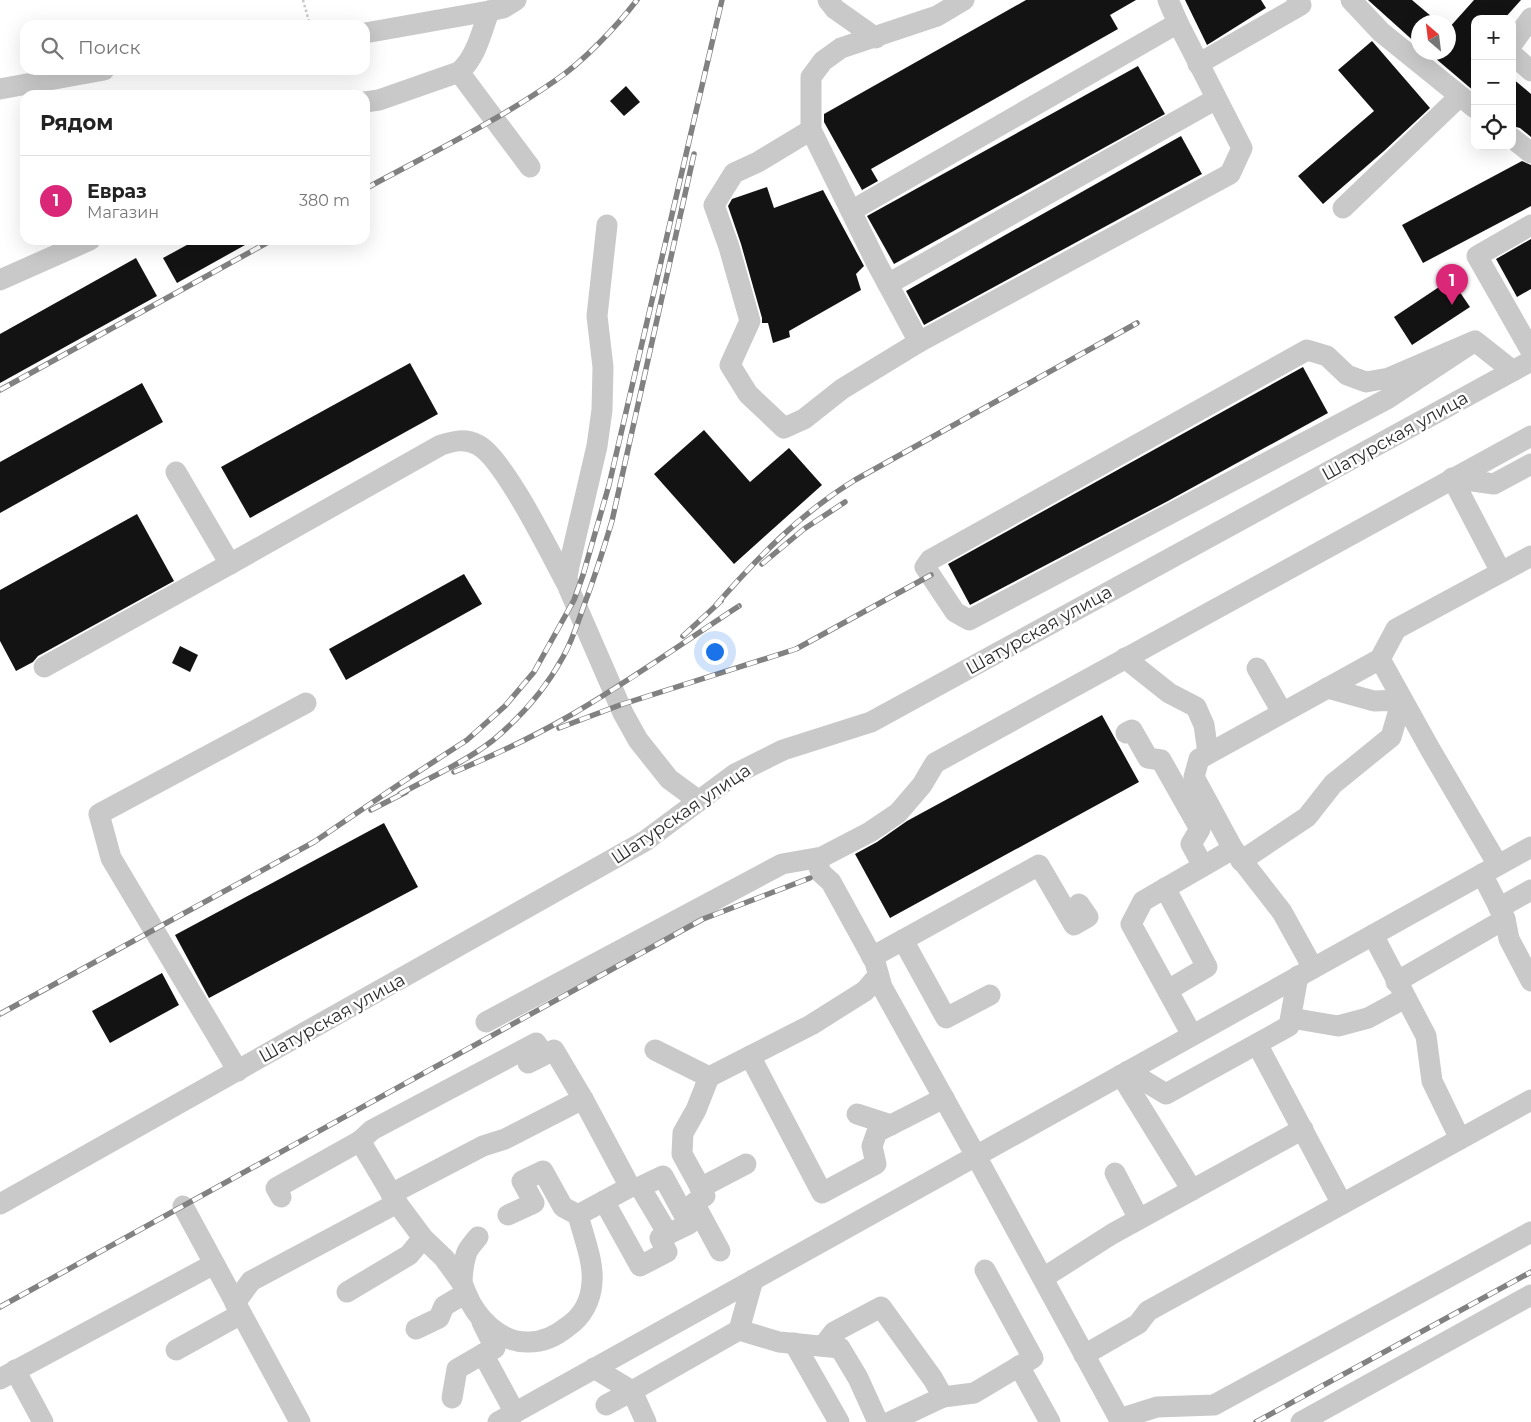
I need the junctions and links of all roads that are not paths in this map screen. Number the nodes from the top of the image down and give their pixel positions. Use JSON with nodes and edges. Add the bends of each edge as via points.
{"nodes":[{"id":1,"x":516,"y":0,"type":"edge"},
{"id":2,"x":828,"y":0,"type":"edge"},
{"id":3,"x":964,"y":0,"type":"edge"},
{"id":4,"x":1168,"y":0,"type":"edge"},
{"id":5,"x":1297,"y":0,"type":"edge"},
{"id":6,"x":1351,"y":0,"type":"edge"},
{"id":7,"x":489,"y":11,"type":"junction"},
{"id":8,"x":1531,"y":18,"type":"edge"},
{"id":9,"x":1178,"y":23,"type":"junction"},
{"id":10,"x":370,"y":32,"type":"edge"},
{"id":11,"x":876,"y":38,"type":"junction"},
{"id":12,"x":1516,"y":39,"type":"edge"},
{"id":13,"x":1516,"y":58,"type":"edge"},
{"id":14,"x":1198,"y":64,"type":"junction"},
{"id":15,"x":1531,"y":71,"type":"edge"},
{"id":16,"x":459,"y":72,"type":"junction"},
{"id":17,"x":76,"y":75,"type":"edge"},
{"id":18,"x":4,"y":88,"type":"edge"},
{"id":19,"x":1216,"y":99,"type":"junction"},
{"id":20,"x":370,"y":101,"type":"edge"},
{"id":21,"x":1468,"y":102,"type":"edge"},
{"id":22,"x":811,"y":130,"type":"junction"},
{"id":23,"x":1516,"y":141,"type":"edge"},
{"id":24,"x":1531,"y":153,"type":"edge"},
{"id":25,"x":530,"y":167,"type":"dead end"},
{"id":26,"x":1343,"y":208,"type":"dead end"},
{"id":27,"x":851,"y":211,"type":"junction"},
{"id":28,"x":1531,"y":224,"type":"edge"},
{"id":29,"x":607,"y":225,"type":"dead end"},
{"id":30,"x":79,"y":245,"type":"edge"},
{"id":31,"x":0,"y":280,"type":"edge"},
{"id":32,"x":888,"y":284,"type":"junction"},
{"id":33,"x":1524,"y":324,"type":"edge"},
{"id":34,"x":1475,"y":341,"type":"junction"},
{"id":35,"x":919,"y":342,"type":"junction"},
{"id":36,"x":1531,"y":351,"type":"edge"},
{"id":37,"x":1522,"y":366,"type":"edge"},
{"id":38,"x":1531,"y":436,"type":"edge"},
{"id":39,"x":1531,"y":464,"type":"edge"},
{"id":40,"x":176,"y":472,"type":"dead end"},
{"id":41,"x":1452,"y":478,"type":"junction"},
{"id":42,"x":1531,"y":556,"type":"edge"},
{"id":43,"x":230,"y":564,"type":"junction"},
{"id":44,"x":1501,"y":572,"type":"junction"},
{"id":45,"x":569,"y":588,"type":"junction"},
{"id":46,"x":1125,"y":658,"type":"junction"},
{"id":47,"x":1380,"y":659,"type":"junction"},
{"id":48,"x":44,"y":667,"type":"dead end"},
{"id":49,"x":1257,"y":668,"type":"dead end"},
{"id":50,"x":1327,"y":688,"type":"junction"},
{"id":51,"x":1402,"y":700,"type":"junction"},
{"id":52,"x":306,"y":703,"type":"dead end"},
{"id":53,"x":1282,"y":712,"type":"junction"},
{"id":54,"x":1126,"y":733,"type":"dead end"},
{"id":55,"x":1208,"y":753,"type":"junction"},
{"id":56,"x":699,"y":801,"type":"junction"},
{"id":57,"x":1531,"y":847,"type":"edge"},
{"id":58,"x":1237,"y":855,"type":"junction"},
{"id":59,"x":816,"y":859,"type":"junction"},
{"id":60,"x":1203,"y":866,"type":"junction"},
{"id":61,"x":1490,"y":869,"type":"junction"},
{"id":62,"x":1165,"y":888,"type":"junction"},
{"id":63,"x":1531,"y":890,"type":"edge"},
{"id":64,"x":1079,"y":904,"type":"dead end"},
{"id":65,"x":1502,"y":913,"type":"junction"},
{"id":66,"x":1372,"y":935,"type":"junction"},
{"id":67,"x":903,"y":940,"type":"junction"},
{"id":68,"x":875,"y":966,"type":"junction"},
{"id":69,"x":1305,"y":972,"type":"junction"},
{"id":70,"x":1531,"y":980,"type":"edge"},
{"id":71,"x":1168,"y":990,"type":"junction"},
{"id":72,"x":1401,"y":990,"type":"junction"},
{"id":73,"x":990,"y":995,"type":"dead end"},
{"id":74,"x":1291,"y":1018,"type":"junction"},
{"id":75,"x":486,"y":1022,"type":"dead end"},
{"id":76,"x":1192,"y":1035,"type":"junction"},
{"id":77,"x":1257,"y":1044,"type":"junction"},
{"id":78,"x":655,"y":1050,"type":"dead end"},
{"id":79,"x":750,"y":1056,"type":"junction"},
{"id":80,"x":238,"y":1071,"type":"junction"},
{"id":81,"x":1125,"y":1073,"type":"junction"},
{"id":82,"x":709,"y":1077,"type":"junction"},
{"id":83,"x":944,"y":1098,"type":"junction"},
{"id":84,"x":583,"y":1099,"type":"junction"},
{"id":85,"x":1531,"y":1100,"type":"edge"},
{"id":86,"x":857,"y":1114,"type":"dead end"},
{"id":87,"x":891,"y":1126,"type":"junction"},
{"id":88,"x":1303,"y":1130,"type":"junction"},
{"id":89,"x":1460,"y":1139,"type":"junction"},
{"id":90,"x":360,"y":1141,"type":"junction"},
{"id":91,"x":976,"y":1156,"type":"junction"},
{"id":92,"x":746,"y":1164,"type":"dead end"},
{"id":93,"x":1115,"y":1173,"type":"dead end"},
{"id":94,"x":635,"y":1187,"type":"junction"},
{"id":95,"x":700,"y":1188,"type":"junction"},
{"id":96,"x":1192,"y":1190,"type":"junction"},
{"id":97,"x":281,"y":1197,"type":"dead end"},
{"id":98,"x":394,"y":1199,"type":"junction"},
{"id":99,"x":604,"y":1201,"type":"junction"},
{"id":100,"x":534,"y":1203,"type":"junction"},
{"id":101,"x":0,"y":1204,"type":"edge"},
{"id":102,"x":1342,"y":1204,"type":"junction"},
{"id":103,"x":183,"y":1206,"type":"dead end"},
{"id":104,"x":571,"y":1211,"type":"junction"},
{"id":105,"x":508,"y":1215,"type":"dead end"},
{"id":106,"x":1139,"y":1219,"type":"junction"},
{"id":107,"x":1531,"y":1232,"type":"edge"},
{"id":108,"x":668,"y":1234,"type":"dead end"},
{"id":109,"x":478,"y":1237,"type":"dead end"},
{"id":110,"x":434,"y":1241,"type":"junction"},
{"id":111,"x":720,"y":1251,"type":"dead end"},
{"id":112,"x":214,"y":1264,"type":"junction"},
{"id":113,"x":985,"y":1270,"type":"dead end"},
{"id":114,"x":1043,"y":1278,"type":"junction"},
{"id":115,"x":754,"y":1280,"type":"junction"},
{"id":116,"x":464,"y":1288,"type":"junction"},
{"id":117,"x":347,"y":1292,"type":"dead end"},
{"id":118,"x":1531,"y":1294,"type":"edge"},
{"id":119,"x":238,"y":1309,"type":"junction"},
{"id":120,"x":480,"y":1318,"type":"junction"},
{"id":121,"x":416,"y":1329,"type":"dead end"},
{"id":122,"x":739,"y":1330,"type":"junction"},
{"id":123,"x":794,"y":1343,"type":"junction"},
{"id":124,"x":823,"y":1346,"type":"junction"},
{"id":125,"x":176,"y":1350,"type":"dead end"},
{"id":126,"x":483,"y":1354,"type":"junction"},
{"id":127,"x":1084,"y":1355,"type":"junction"},
{"id":128,"x":1019,"y":1366,"type":"junction"},
{"id":129,"x":594,"y":1368,"type":"junction"},
{"id":130,"x":7,"y":1375,"type":"edge"},
{"id":131,"x":632,"y":1391,"type":"junction"},
{"id":132,"x":943,"y":1397,"type":"junction"},
{"id":133,"x":452,"y":1398,"type":"dead end"},
{"id":134,"x":606,"y":1404,"type":"dead end"},
{"id":135,"x":506,"y":1417,"type":"edge"},
{"id":136,"x":1120,"y":1420,"type":"edge"},
{"id":137,"x":43,"y":1422,"type":"edge"},
{"id":138,"x":300,"y":1422,"type":"edge"},
{"id":139,"x":646,"y":1422,"type":"edge"},
{"id":140,"x":839,"y":1422,"type":"edge"},
{"id":141,"x":878,"y":1422,"type":"edge"},
{"id":142,"x":890,"y":1422,"type":"edge"},
{"id":143,"x":1050,"y":1422,"type":"edge"},
{"id":144,"x":1301,"y":1422,"type":"edge"}],
"edges":[{"from":1,"to":7,"type":"street","via":[[504,8]]},
{"from":2,"to":11,"type":"street","via":[[835,9]]},
{"from":3,"to":11,"type":"street","via":[[937,16]]},
{"from":4,"to":9,"type":"street"},
{"from":5,"to":14,"type":"street","via":[[1301,5]]},
{"from":6,"to":21,"type":"street","via":[[1381,32]]},
{"from":7,"to":10,"type":"street"},
{"from":7,"to":16,"type":"street","via":[[470,59]]},
{"from":8,"to":12,"type":"street"},
{"from":9,"to":14,"type":"street"},
{"from":9,"to":27,"type":"street"},
{"from":11,"to":22,"type":"street","via":[[841,48],[810,77]]},
{"from":13,"to":15,"type":"street"},
{"from":14,"to":19,"type":"street"},
{"from":16,"to":20,"type":"street"},
{"from":16,"to":25,"type":"street"},
{"from":17,"to":18,"type":"street"},
{"from":19,"to":32,"type":"street"},
{"from":19,"to":35,"type":"street","via":[[1242,148],[1230,174]]},
{"from":21,"to":26,"type":"street"},
{"from":22,"to":27,"type":"street"},
{"from":22,"to":35,"type":"street","via":[[734,173],[714,205],[750,321],[730,365],[748,394],[784,428]]},
{"from":23,"to":24,"type":"street"},
{"from":27,"to":32,"type":"street"},
{"from":28,"to":33,"type":"street","via":[[1477,256]]},
{"from":29,"to":45,"type":"street","via":[[597,316],[603,367],[602,410],[567,576]]},
{"from":30,"to":31,"type":"street"},
{"from":32,"to":35,"type":"street"},
{"from":33,"to":36,"type":"street"},
{"from":34,"to":34,"type":"street","via":[[1386,399],[969,620],[955,612],[925,567],[930,560],[1307,350],[1327,356],[1347,375],[1366,382],[1389,378]]},
{"from":34,"to":37,"type":"street"},
{"from":37,"to":56,"type":"street","name":"Шатурская улица","via":[[871,722],[783,750],[735,774]]},
{"from":38,"to":41,"type":"street"},
{"from":39,"to":41,"type":"street","via":[[1494,484]]},
{"from":40,"to":43,"type":"street"},
{"from":41,"to":44,"type":"street"},
{"from":41,"to":46,"type":"street"},
{"from":42,"to":44,"type":"street"},
{"from":43,"to":45,"type":"street","via":[[441,445],[466,440],[479,445],[497,463]]},
{"from":43,"to":48,"type":"street"},
{"from":44,"to":47,"type":"street","via":[[1396,629]]},
{"from":45,"to":56,"type":"street","via":[[638,740],[669,779]]},
{"from":46,"to":55,"type":"street","via":[[1169,693],[1196,707],[1204,725]]},
{"from":46,"to":59,"type":"street","via":[[935,763],[922,785],[898,813],[870,832]]},
{"from":47,"to":50,"type":"street"},
{"from":47,"to":51,"type":"street"},
{"from":49,"to":53,"type":"street"},
{"from":50,"to":51,"type":"street","via":[[1374,701]]},
{"from":50,"to":53,"type":"street"},
{"from":51,"to":58,"type":"street","via":[[1391,737],[1333,784],[1307,817]]},
{"from":51,"to":61,"type":"street"},
{"from":52,"to":80,"type":"street","via":[[99,814],[111,858]]},
{"from":53,"to":55,"type":"street"},
{"from":54,"to":60,"type":"street","via":[[1132,730],[1148,758],[1161,760],[1200,829],[1187,837]]},
{"from":55,"to":58,"type":"street","via":[[1199,759],[1194,777]]},
{"from":56,"to":80,"type":"street","name":"Шатурская улица","via":[[645,841]]},
{"from":57,"to":61,"type":"street"},
{"from":58,"to":60,"type":"street"},
{"from":58,"to":69,"type":"street","via":[[1282,912]]},
{"from":59,"to":68,"type":"street"},
{"from":59,"to":75,"type":"street","via":[[782,864]]},
{"from":60,"to":62,"type":"street"},
{"from":61,"to":65,"type":"street"},
{"from":61,"to":66,"type":"street"},
{"from":62,"to":71,"type":"street","via":[[1143,901],[1131,924]]},
{"from":62,"to":71,"type":"street","via":[[1207,967]]},
{"from":63,"to":65,"type":"street"},
{"from":64,"to":67,"type":"street","via":[[1088,918],[1074,925],[1039,865]]},
{"from":65,"to":70,"type":"street","via":[[1509,939]]},
{"from":65,"to":72,"type":"street"},
{"from":66,"to":69,"type":"street"},
{"from":66,"to":72,"type":"street"},
{"from":67,"to":68,"type":"street"},
{"from":67,"to":73,"type":"street","via":[[946,1018]]},
{"from":68,"to":79,"type":"street","via":[[865,991],[811,1025]]},
{"from":68,"to":83,"type":"street","via":[[882,987]]},
{"from":69,"to":74,"type":"street"},
{"from":69,"to":76,"type":"street"},
{"from":71,"to":76,"type":"street"},
{"from":72,"to":74,"type":"street","via":[[1368,1018],[1338,1026]]},
{"from":72,"to":89,"type":"street","via":[[1426,1036],[1432,1081]]},
{"from":74,"to":77,"type":"street","via":[[1289,1026]]},
{"from":76,"to":81,"type":"street"},
{"from":77,"to":81,"type":"street","via":[[1166,1094]]},
{"from":77,"to":88,"type":"street"},
{"from":78,"to":82,"type":"street"},
{"from":79,"to":82,"type":"street"},
{"from":79,"to":87,"type":"street","via":[[822,1193],[876,1164],[872,1146],[877,1132]]},
{"from":80,"to":101,"type":"street","name":"Шатурская улица"},
{"from":81,"to":91,"type":"street","via":[[1054,1120]]},
{"from":81,"to":96,"type":"street"},
{"from":82,"to":95,"type":"street","via":[[683,1133],[682,1154]]},
{"from":83,"to":87,"type":"street"},
{"from":83,"to":91,"type":"street"},
{"from":84,"to":90,"type":"street","via":[[554,1050],[536,1059],[536,1043],[372,1130]]},
{"from":84,"to":94,"type":"street"},
{"from":84,"to":98,"type":"street","via":[[505,1140],[483,1146]]},
{"from":85,"to":89,"type":"street"},
{"from":86,"to":87,"type":"street"},
{"from":88,"to":96,"type":"street"},
{"from":88,"to":102,"type":"street"},
{"from":89,"to":102,"type":"street"},
{"from":90,"to":97,"type":"street","via":[[276,1188]]},
{"from":90,"to":98,"type":"street"},
{"from":91,"to":114,"type":"street"},
{"from":91,"to":115,"type":"street"},
{"from":92,"to":95,"type":"street"},
{"from":93,"to":106,"type":"street"},
{"from":94,"to":99,"type":"street"},
{"from":94,"to":99,"type":"street","via":[[663,1176],[689,1224],[660,1238],[667,1252],[640,1266]]},
{"from":94,"to":108,"type":"street"},
{"from":95,"to":111,"type":"street","via":[[704,1196],[694,1203]]},
{"from":96,"to":106,"type":"street"},
{"from":98,"to":110,"type":"street"},
{"from":98,"to":119,"type":"street","via":[[251,1281]]},
{"from":99,"to":104,"type":"street"},
{"from":100,"to":104,"type":"street"},
{"from":100,"to":104,"type":"street","via":[[522,1181],[543,1171]]},
{"from":100,"to":105,"type":"street"},
{"from":102,"to":127,"type":"street","via":[[1148,1311],[1138,1324]]},
{"from":103,"to":112,"type":"street"},
{"from":104,"to":120,"type":"street","via":[[589,1257],[592,1282],[586,1308],[574,1322],[542,1341],[510,1338]]},
{"from":106,"to":114,"type":"street"},
{"from":107,"to":136,"type":"street","via":[[1214,1405],[1157,1407]]},
{"from":109,"to":116,"type":"street","via":[[467,1251]]},
{"from":110,"to":116,"type":"street"},
{"from":110,"to":117,"type":"street"},
{"from":112,"to":119,"type":"street"},
{"from":112,"to":130,"type":"street"},
{"from":113,"to":128,"type":"street","via":[[1033,1358]]},
{"from":114,"to":127,"type":"street"},
{"from":115,"to":122,"type":"street"},
{"from":115,"to":129,"type":"street"},
{"from":116,"to":120,"type":"street"},
{"from":116,"to":121,"type":"street","via":[[444,1306],[439,1318]]},
{"from":118,"to":144,"type":"street"},
{"from":119,"to":125,"type":"street"},
{"from":119,"to":138,"type":"street"},
{"from":120,"to":126,"type":"street","via":[[495,1348]]},
{"from":122,"to":123,"type":"street"},
{"from":122,"to":131,"type":"street"},
{"from":123,"to":124,"type":"street"},
{"from":123,"to":140,"type":"street"},
{"from":124,"to":132,"type":"street","via":[[834,1332],[881,1307]]},
{"from":124,"to":141,"type":"street","via":[[840,1348]]},
{"from":126,"to":133,"type":"street","via":[[457,1369]]},
{"from":126,"to":135,"type":"street"},
{"from":127,"to":136,"type":"street"},
{"from":128,"to":132,"type":"street","via":[[974,1393]]},
{"from":128,"to":143,"type":"street"},
{"from":129,"to":131,"type":"street"},
{"from":129,"to":135,"type":"street"},
{"from":130,"to":137,"type":"street"},
{"from":131,"to":134,"type":"street"},
{"from":131,"to":139,"type":"street"},
{"from":132,"to":142,"type":"street"}]}
